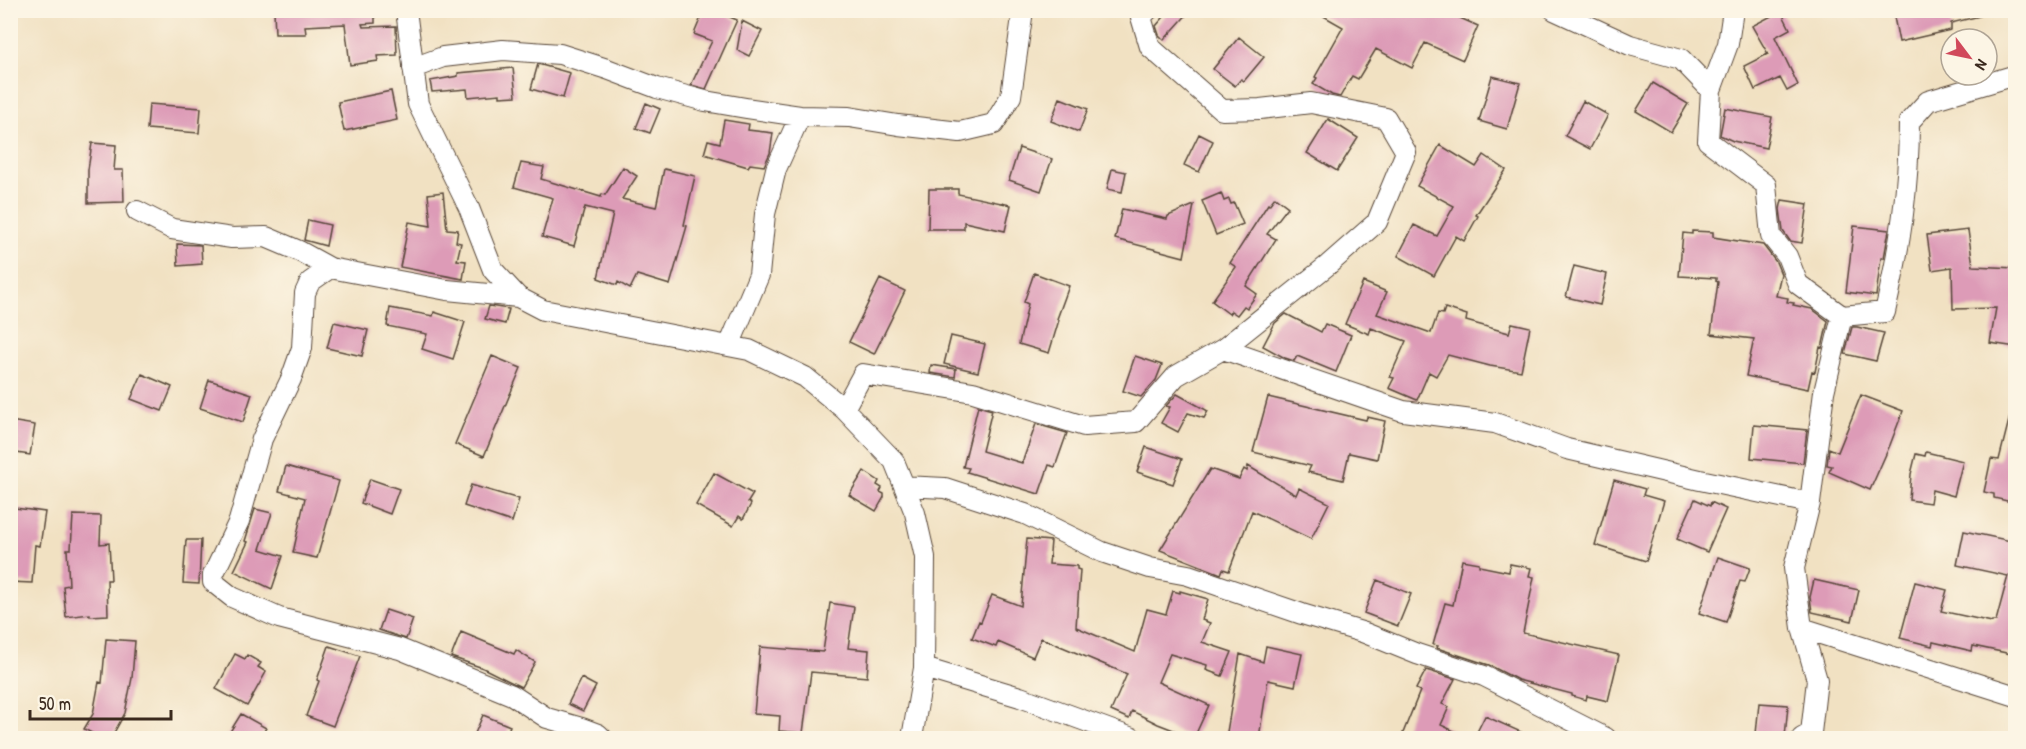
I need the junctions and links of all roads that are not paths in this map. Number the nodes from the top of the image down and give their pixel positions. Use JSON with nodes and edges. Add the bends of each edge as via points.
{"nodes":[{"id":1,"x":406,"y":10,"type":"edge"},
{"id":2,"x":1023,"y":10,"type":"edge"},
{"id":3,"x":1148,"y":10,"type":"edge"},
{"id":4,"x":1554,"y":10,"type":"edge"},
{"id":5,"x":1733,"y":10,"type":"edge"},
{"id":6,"x":413,"y":68,"type":"junction"},
{"id":7,"x":2016,"y":75,"type":"edge"},
{"id":8,"x":1711,"y":90,"type":"junction"},
{"id":9,"x":800,"y":116,"type":"junction"},
{"id":10,"x":137,"y":211,"type":"dead end"},
{"id":11,"x":330,"y":268,"type":"junction"},
{"id":12,"x":518,"y":297,"type":"junction"},
{"id":13,"x":1842,"y":316,"type":"junction"},
{"id":14,"x":729,"y":346,"type":"junction"},
{"id":15,"x":1223,"y":349,"type":"junction"},
{"id":16,"x":844,"y":409,"type":"junction"},
{"id":17,"x":904,"y":486,"type":"junction"},
{"id":18,"x":1810,"y":503,"type":"junction"},
{"id":19,"x":1802,"y":628,"type":"junction"},
{"id":20,"x":924,"y":668,"type":"junction"},
{"id":21,"x":2016,"y":696,"type":"edge"},
{"id":22,"x":602,"y":738,"type":"edge"},
{"id":23,"x":912,"y":738,"type":"edge"},
{"id":24,"x":1132,"y":738,"type":"edge"},
{"id":25,"x":1606,"y":738,"type":"edge"},
{"id":26,"x":1802,"y":738,"type":"edge"}],
"edges":[{"from":1,"to":6,"type":"street"},
{"from":2,"to":9,"type":"street","via":[[1011,96],[994,124],[960,132],[849,117]]},
{"from":3,"to":15,"type":"street","via":[[1141,17],[1150,47],[1222,110],[1311,103],[1386,118],[1406,152],[1377,222]]},
{"from":4,"to":8,"type":"street","via":[[1630,45],[1681,59]]},
{"from":5,"to":8,"type":"street","via":[[1728,44]]},
{"from":6,"to":9,"type":"street","via":[[443,57],[503,50],[560,54],[705,101]]},
{"from":6,"to":12,"type":"street","via":[[418,104],[469,208],[493,270]]},
{"from":7,"to":13,"type":"street","via":[[1929,100],[1909,122],[1909,164],[1899,249],[1885,312]]},
{"from":8,"to":13,"type":"street","via":[[1708,141],[1766,184],[1771,236],[1787,256],[1798,284]]},
{"from":9,"to":14,"type":"street","via":[[776,169],[765,214],[759,275]]},
{"from":10,"to":11,"type":"street","via":[[172,229],[232,238],[266,237]]},
{"from":11,"to":12,"type":"street","via":[[447,290]]},
{"from":11,"to":22,"type":"street","via":[[310,282],[305,293],[302,348],[262,439],[239,521],[213,574],[213,582],[232,597],[279,618],[400,649],[512,695],[548,718]]},
{"from":12,"to":14,"type":"street","via":[[543,310]]},
{"from":13,"to":18,"type":"street","via":[[1824,392]]},
{"from":14,"to":16,"type":"street","via":[[749,350],[805,377]]},
{"from":15,"to":16,"type":"street","via":[[1176,376],[1136,422],[1084,426],[973,393],[863,374]]},
{"from":15,"to":18,"type":"street","via":[[1403,411],[1495,423],[1567,448]]},
{"from":16,"to":17,"type":"street","via":[[894,461]]},
{"from":17,"to":20,"type":"street","via":[[925,557]]},
{"from":17,"to":25,"type":"street","via":[[945,488],[1025,514],[1102,552],[1150,568],[1188,575],[1365,633],[1484,676]]},
{"from":18,"to":19,"type":"street","via":[[1794,568]]},
{"from":19,"to":21,"type":"street"},
{"from":19,"to":26,"type":"street","via":[[1817,680],[1811,734]]},
{"from":20,"to":23,"type":"street"},
{"from":20,"to":24,"type":"street","via":[[1020,697]]}]}
